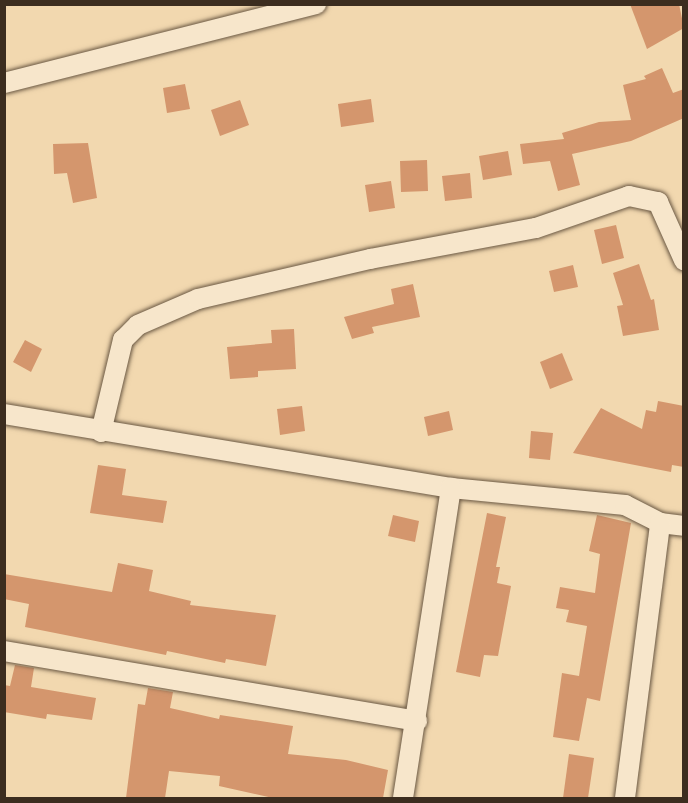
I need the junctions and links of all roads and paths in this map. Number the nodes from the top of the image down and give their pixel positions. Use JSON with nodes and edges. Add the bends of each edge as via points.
{"nodes":[{"id":1,"x":316,"y":4,"type":"edge"},
{"id":2,"x":4,"y":83,"type":"edge"},
{"id":3,"x":684,"y":260,"type":"edge"},
{"id":4,"x":4,"y":414,"type":"edge"},
{"id":5,"x":101,"y":432,"type":"junction"},
{"id":6,"x":451,"y":488,"type":"junction"},
{"id":7,"x":660,"y":523,"type":"junction"},
{"id":8,"x":684,"y":526,"type":"edge"},
{"id":9,"x":4,"y":651,"type":"edge"},
{"id":10,"x":417,"y":721,"type":"junction"},
{"id":11,"x":403,"y":798,"type":"edge"},
{"id":12,"x":625,"y":798,"type":"edge"}],
"edges":[{"from":1,"to":2,"type":"street"},
{"from":3,"to":5,"type":"street","via":[[658,202],[628,196],[536,228],[370,259],[198,299],[138,325],[123,340]]},
{"from":4,"to":5,"type":"street"},
{"from":5,"to":6,"type":"street"},
{"from":6,"to":7,"type":"street","via":[[625,505]]},
{"from":6,"to":10,"type":"street"},
{"from":7,"to":8,"type":"street"},
{"from":7,"to":12,"type":"street"},
{"from":9,"to":10,"type":"street"},
{"from":10,"to":11,"type":"street"}]}
